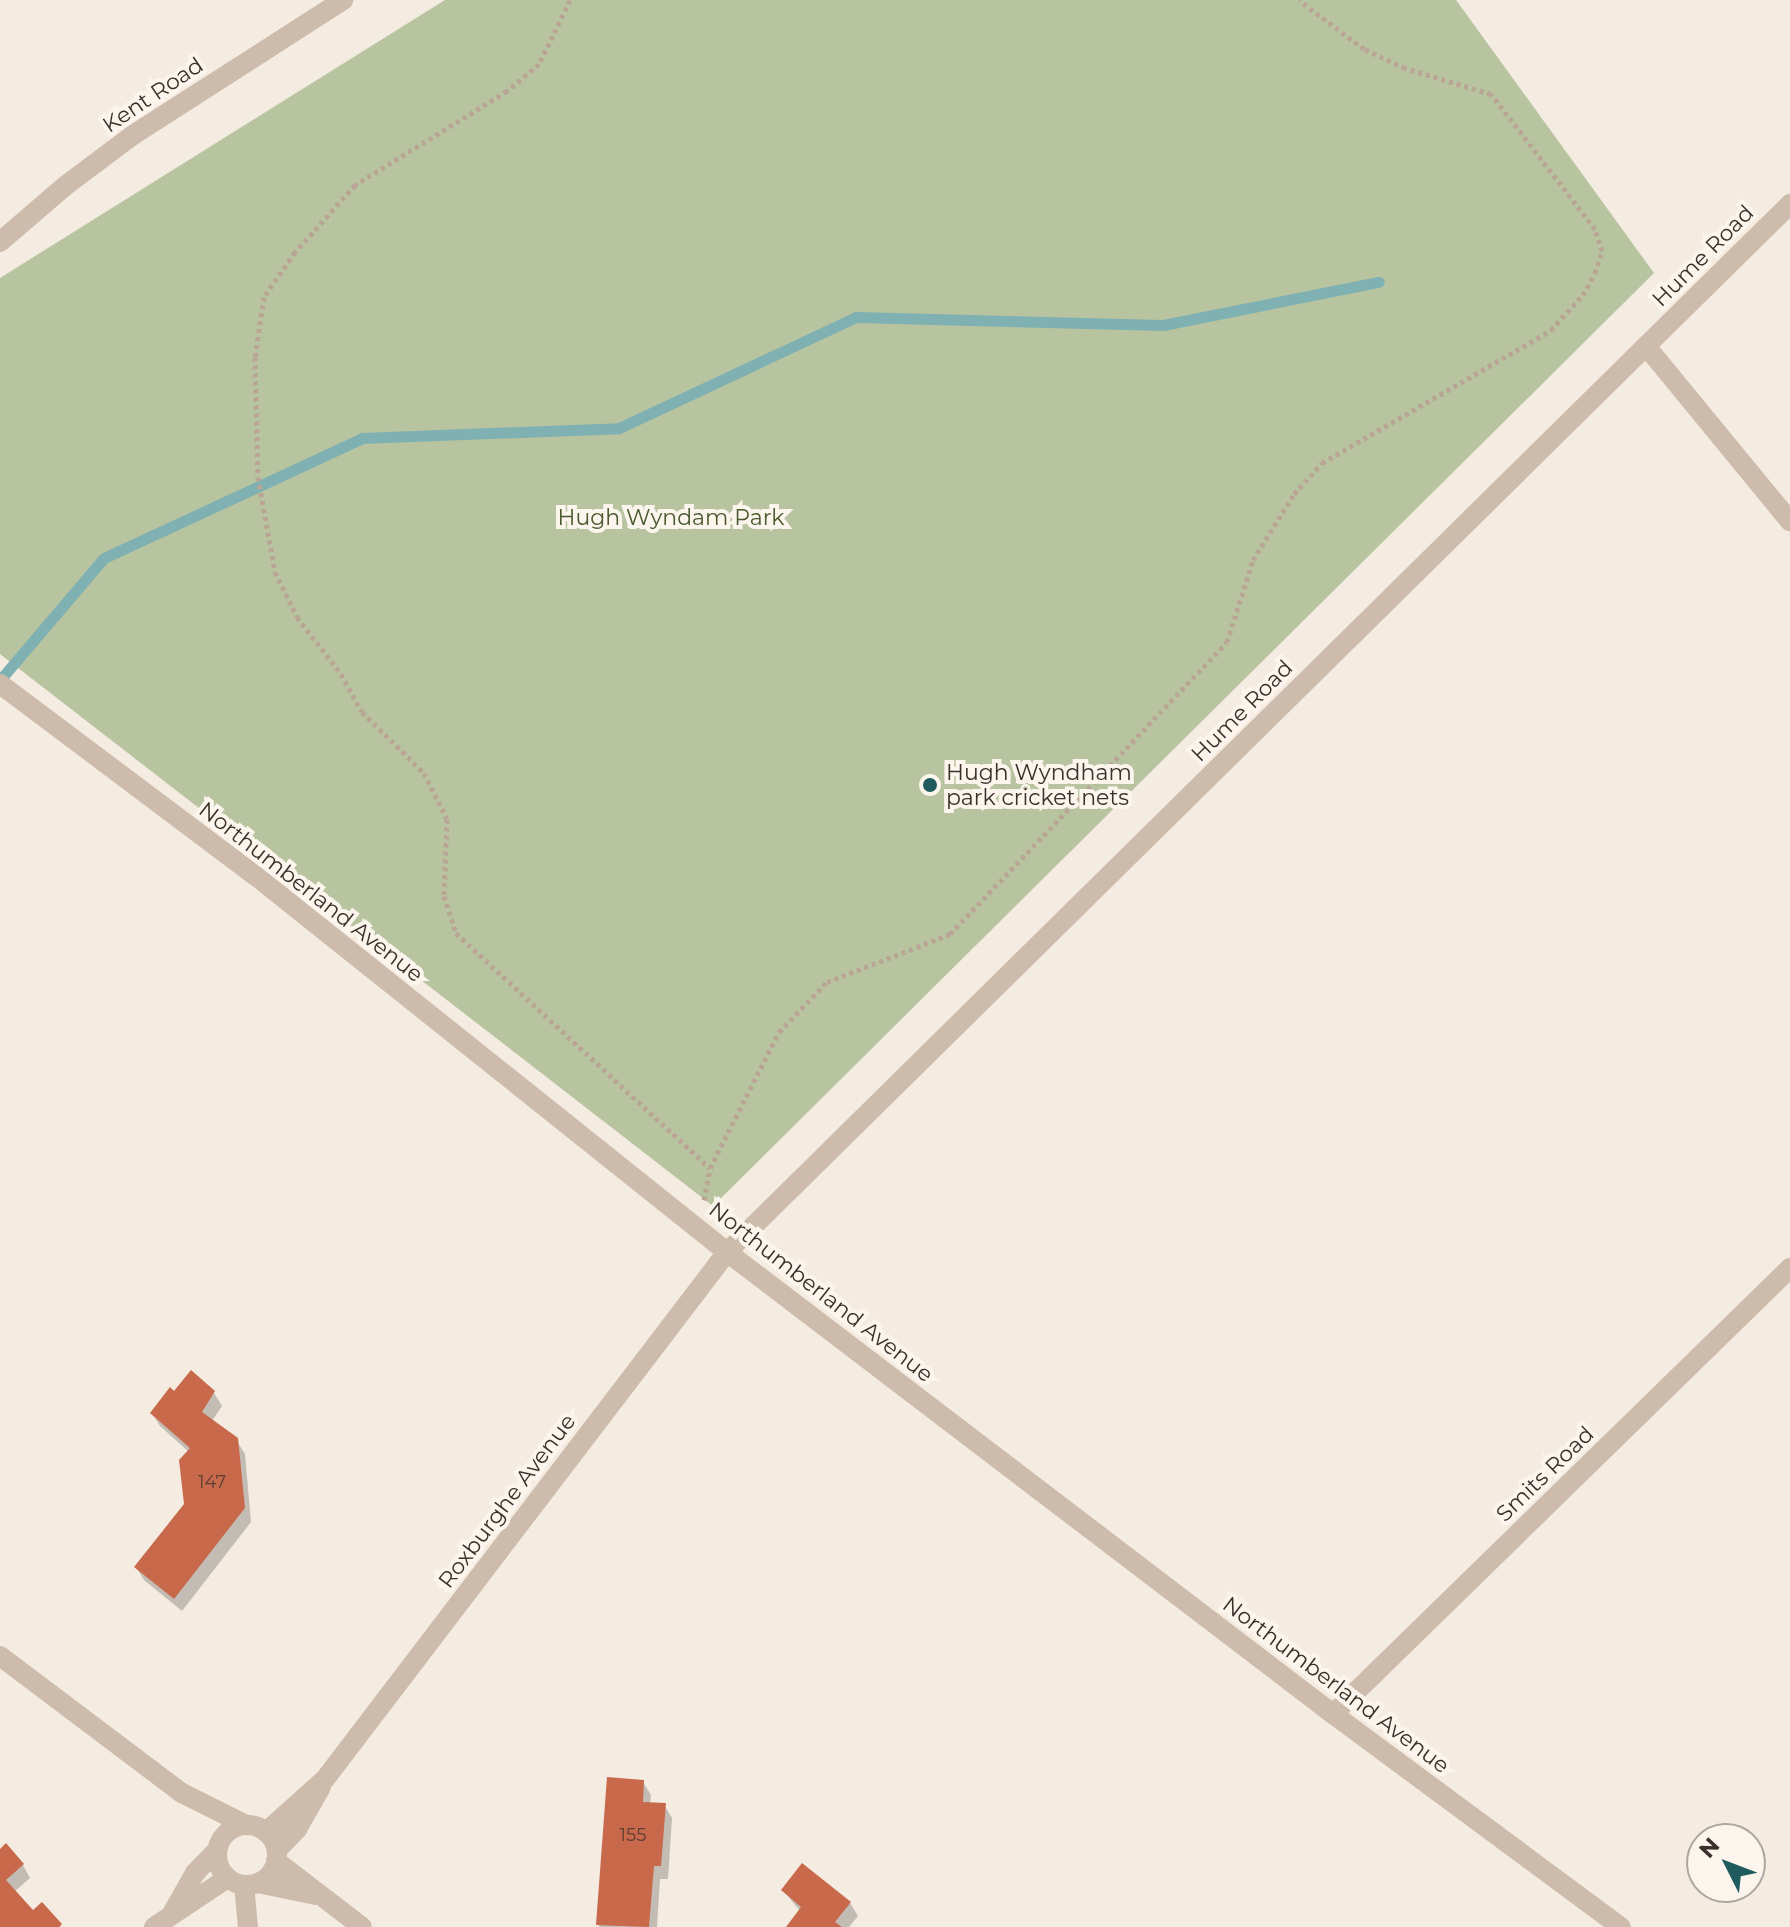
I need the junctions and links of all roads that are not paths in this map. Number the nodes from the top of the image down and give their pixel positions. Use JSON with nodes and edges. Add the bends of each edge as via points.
{"nodes":[{"id":1,"x":343,"y":0,"type":"edge"},
{"id":2,"x":1790,"y":204,"type":"edge"},
{"id":3,"x":0,"y":242,"type":"edge"},
{"id":4,"x":1646,"y":346,"type":"junction"},
{"id":5,"x":1790,"y":521,"type":"edge"},
{"id":6,"x":0,"y":684,"type":"edge"},
{"id":7,"x":727,"y":1252,"type":"junction"},
{"id":8,"x":1790,"y":1268,"type":"edge"},
{"id":9,"x":0,"y":1656,"type":"edge"},
{"id":10,"x":1333,"y":1714,"type":"junction"},
{"id":11,"x":325,"y":1779,"type":"junction"},
{"id":12,"x":182,"y":1793,"type":"junction"},
{"id":13,"x":246,"y":1825,"type":"junction"},
{"id":14,"x":266,"y":1832,"type":"junction"},
{"id":15,"x":219,"y":1844,"type":"junction"},
{"id":16,"x":276,"y":1855,"type":"junction"},
{"id":17,"x":243,"y":1882,"type":"junction"},
{"id":18,"x":320,"y":1896,"type":"junction"},
{"id":19,"x":173,"y":1912,"type":"junction"},
{"id":20,"x":154,"y":1927,"type":"edge"},
{"id":21,"x":248,"y":1927,"type":"edge"},
{"id":22,"x":362,"y":1927,"type":"edge"},
{"id":23,"x":1621,"y":1927,"type":"edge"}],
"edges":[{"from":1,"to":3,"type":"street","name":"Kent Road","via":[[133,135]]},
{"from":2,"to":4,"type":"street","name":"Hume Road"},
{"from":4,"to":5,"type":"street"},
{"from":4,"to":7,"type":"street","name":"Hume Road"},
{"from":6,"to":7,"type":"street","name":"Northumberland Avenue","via":[[256,876]]},
{"from":7,"to":10,"type":"street","name":"Northumberland Avenue"},
{"from":7,"to":11,"type":"street","name":"Roxburghe Avenue"},
{"from":8,"to":10,"type":"street","name":"Smits Road"},
{"from":9,"to":12,"type":"street"},
{"from":10,"to":23,"type":"street","name":"Northumberland Avenue"},
{"from":11,"to":14,"type":"street","name":"Roxburghe Avenue"},
{"from":11,"to":16,"type":"street","name":"Roxburghe Avenue","via":[[307,1815]]},
{"from":12,"to":13,"type":"street"},
{"from":12,"to":15,"type":"street"},
{"from":13,"to":14,"type":"street"},
{"from":13,"to":15,"type":"street","via":[[232,1829]]},
{"from":14,"to":16,"type":"street"},
{"from":15,"to":17,"type":"street","via":[[218,1866]]},
{"from":15,"to":19,"type":"street"},
{"from":16,"to":17,"type":"street","via":[[270,1875]]},
{"from":16,"to":18,"type":"street"},
{"from":17,"to":18,"type":"street"},
{"from":17,"to":19,"type":"street"},
{"from":17,"to":21,"type":"street"},
{"from":18,"to":22,"type":"street"},
{"from":19,"to":20,"type":"street"}]}
